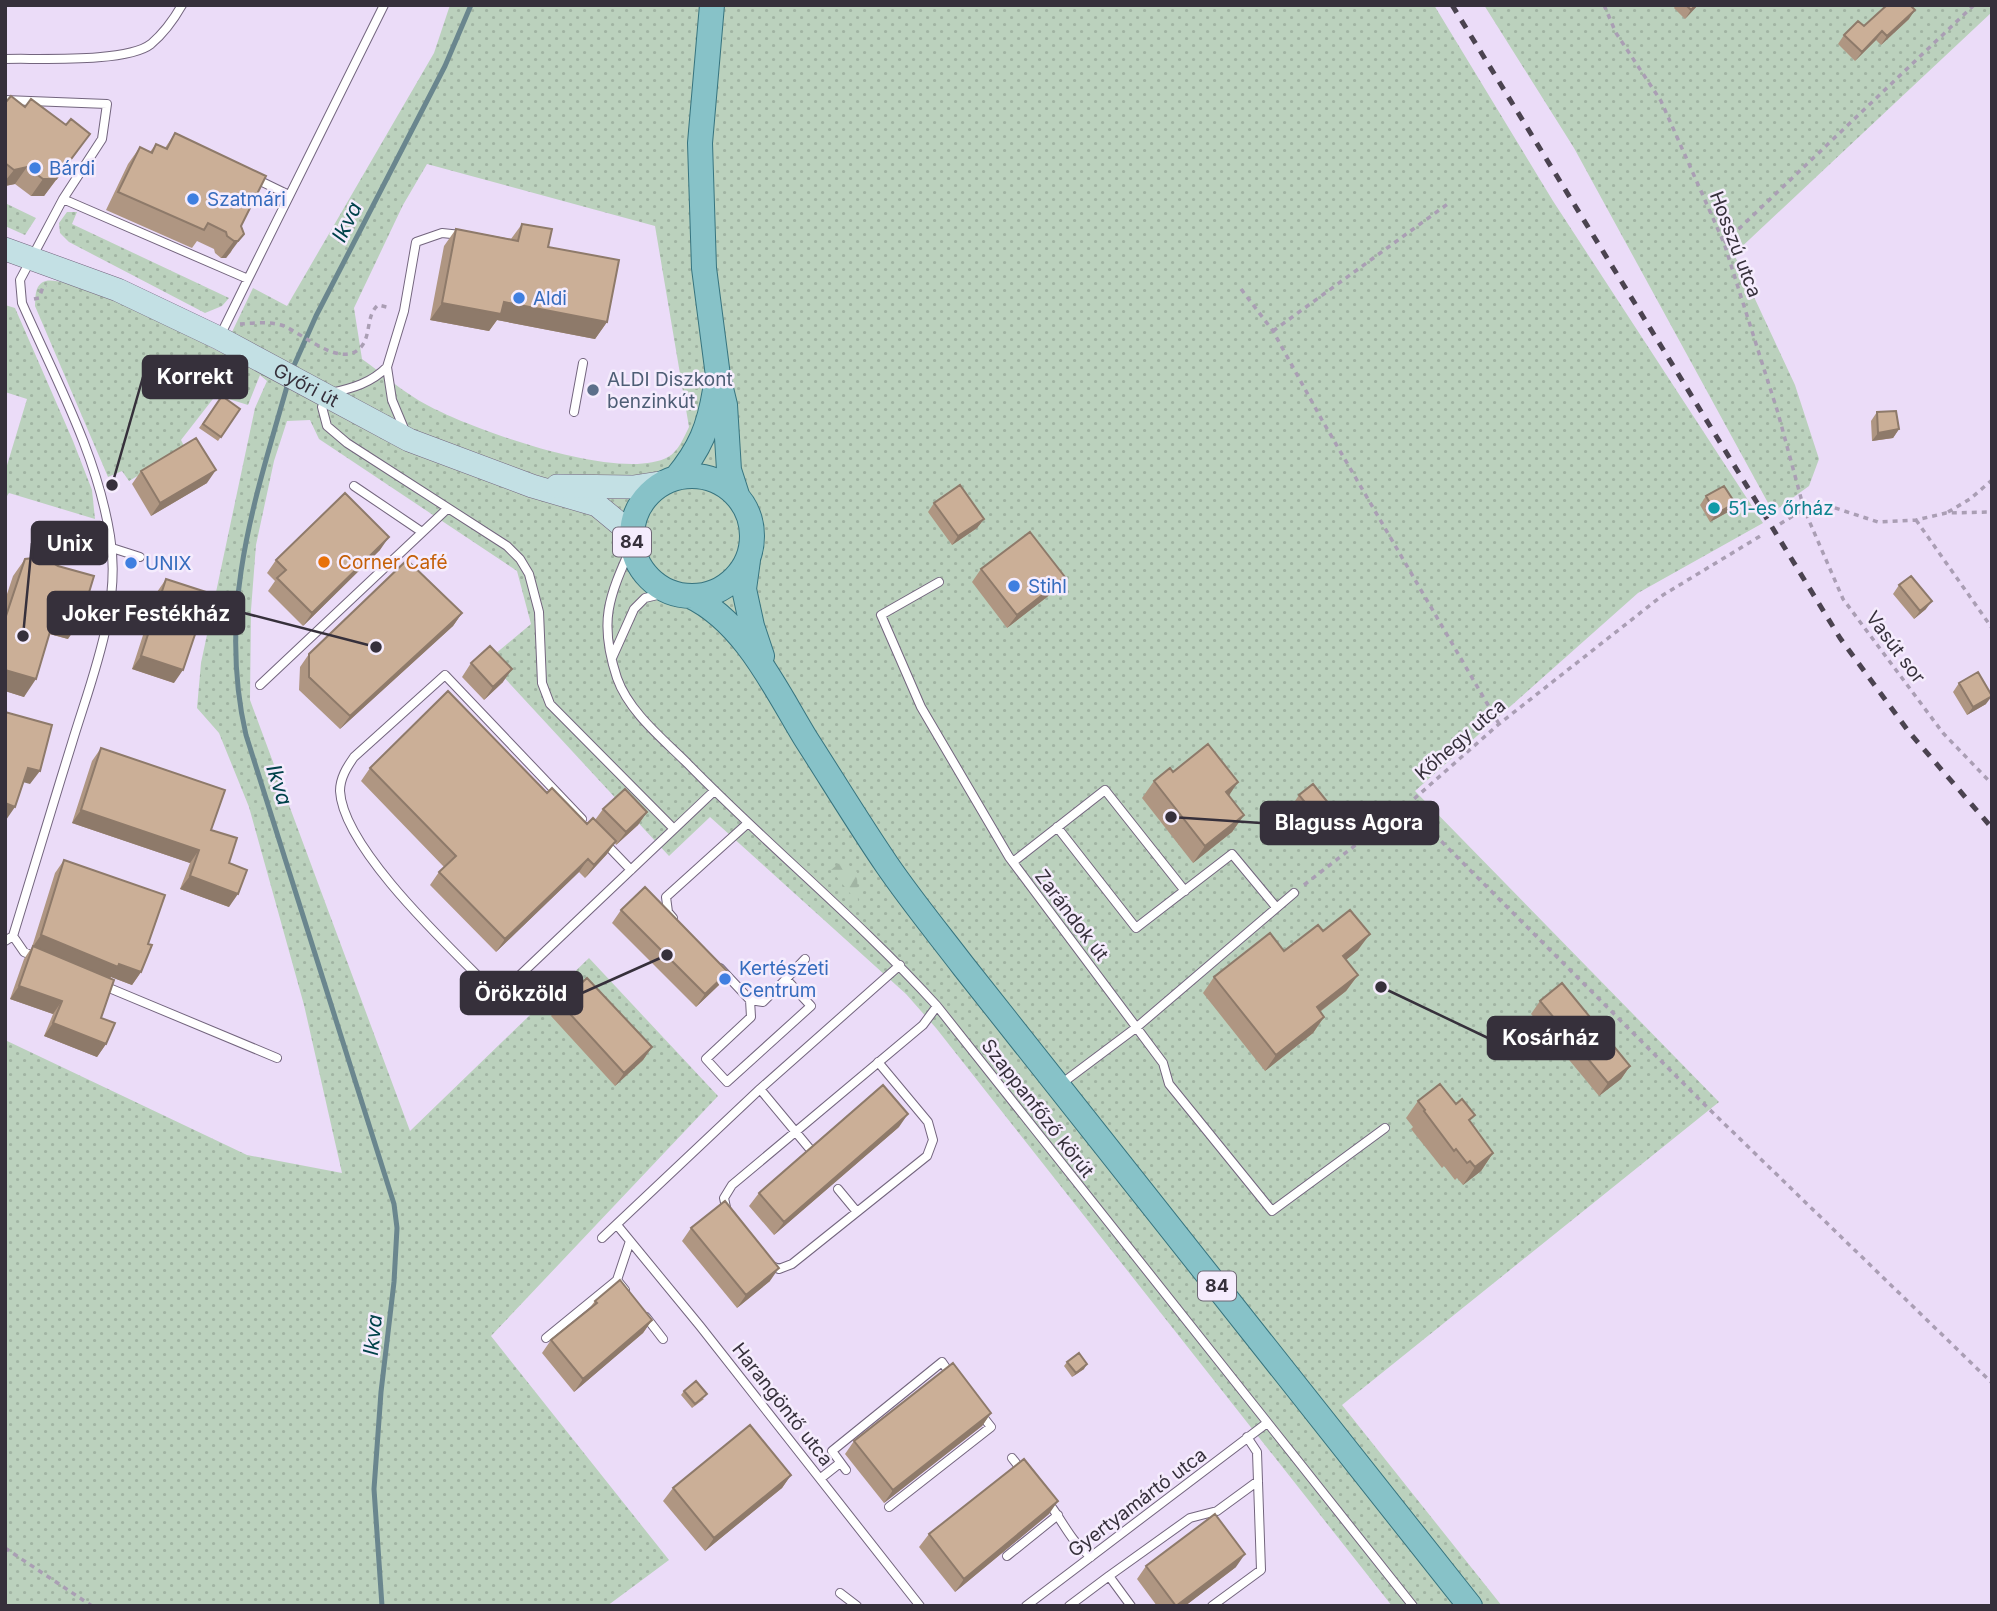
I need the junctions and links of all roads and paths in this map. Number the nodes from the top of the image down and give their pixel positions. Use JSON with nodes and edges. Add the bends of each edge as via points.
{"nodes":[{"id":1,"x":182,"y":5,"type":"edge"},
{"id":2,"x":384,"y":5,"type":"edge"},
{"id":3,"x":712,"y":5,"type":"edge"},
{"id":4,"x":1604,"y":5,"type":"edge"},
{"id":5,"x":1974,"y":5,"type":"edge"},
{"id":6,"x":5,"y":59,"type":"edge"},
{"id":7,"x":5,"y":100,"type":"edge"},
{"id":8,"x":243,"y":173,"type":"edge"},
{"id":9,"x":289,"y":195,"type":"junction"},
{"id":10,"x":63,"y":199,"type":"junction"},
{"id":11,"x":1449,"y":203,"type":"dead end"},
{"id":12,"x":465,"y":235,"type":"edge"},
{"id":13,"x":1724,"y":243,"type":"junction"},
{"id":14,"x":5,"y":249,"type":"edge"},
{"id":15,"x":32,"y":257,"type":"junction"},
{"id":16,"x":248,"y":279,"type":"junction"},
{"id":17,"x":1241,"y":289,"type":"dead end"},
{"id":18,"x":404,"y":311,"type":"junction"},
{"id":19,"x":1273,"y":331,"type":"junction"},
{"id":20,"x":222,"y":332,"type":"junction"},
{"id":21,"x":583,"y":363,"type":"dead end"},
{"id":22,"x":387,"y":367,"type":"junction"},
{"id":23,"x":718,"y":376,"type":"junction"},
{"id":24,"x":322,"y":393,"type":"junction"},
{"id":25,"x":574,"y":412,"type":"dead end"},
{"id":26,"x":410,"y":440,"type":"junction"},
{"id":27,"x":671,"y":480,"type":"junction"},
{"id":28,"x":1992,"y":480,"type":"edge"},
{"id":29,"x":354,"y":486,"type":"dead end"},
{"id":30,"x":532,"y":486,"type":"junction"},
{"id":31,"x":737,"y":495,"type":"junction"},
{"id":32,"x":448,"y":508,"type":"junction"},
{"id":33,"x":1804,"y":509,"type":"junction"},
{"id":34,"x":1992,"y":512,"type":"edge"},
{"id":35,"x":1946,"y":513,"type":"junction"},
{"id":36,"x":1916,"y":520,"type":"junction"},
{"id":37,"x":1780,"y":524,"type":"dead end"},
{"id":38,"x":422,"y":532,"type":"junction"},
{"id":39,"x":1762,"y":535,"type":"dead end"},
{"id":40,"x":632,"y":539,"type":"junction"},
{"id":41,"x":112,"y":548,"type":"junction"},
{"id":42,"x":140,"y":556,"type":"dead end"},
{"id":43,"x":748,"y":559,"type":"junction"},
{"id":44,"x":939,"y":582,"type":"dead end"},
{"id":45,"x":680,"y":594,"type":"junction"},
{"id":46,"x":1992,"y":628,"type":"edge"},
{"id":47,"x":612,"y":658,"type":"junction"},
{"id":48,"x":768,"y":673,"type":"junction"},
{"id":49,"x":260,"y":685,"type":"dead end"},
{"id":50,"x":1499,"y":724,"type":"junction"},
{"id":51,"x":1992,"y":784,"type":"edge"},
{"id":52,"x":714,"y":791,"type":"junction"},
{"id":53,"x":1406,"y":806,"type":"junction"},
{"id":54,"x":584,"y":821,"type":"edge"},
{"id":55,"x":748,"y":823,"type":"junction"},
{"id":56,"x":1057,"y":827,"type":"junction"},
{"id":57,"x":674,"y":829,"type":"junction"},
{"id":58,"x":594,"y":831,"type":"edge"},
{"id":59,"x":1013,"y":862,"type":"junction"},
{"id":60,"x":631,"y":870,"type":"junction"},
{"id":61,"x":1185,"y":891,"type":"junction"},
{"id":62,"x":1294,"y":893,"type":"joint"},
{"id":63,"x":1276,"y":907,"type":"junction"},
{"id":64,"x":677,"y":922,"type":"edge"},
{"id":65,"x":13,"y":936,"type":"junction"},
{"id":66,"x":5,"y":941,"type":"edge"},
{"id":67,"x":805,"y":959,"type":"dead end"},
{"id":68,"x":713,"y":961,"type":"edge"},
{"id":69,"x":49,"y":963,"type":"edge"},
{"id":70,"x":900,"y":965,"type":"junction"},
{"id":71,"x":87,"y":978,"type":"edge"},
{"id":72,"x":786,"y":979,"type":"junction"},
{"id":73,"x":750,"y":1000,"type":"junction"},
{"id":74,"x":937,"y":1006,"type":"junction"},
{"id":75,"x":1137,"y":1027,"type":"junction"},
{"id":76,"x":277,"y":1058,"type":"dead end"},
{"id":77,"x":878,"y":1062,"type":"junction"},
{"id":78,"x":1059,"y":1086,"type":"junction"},
{"id":79,"x":760,"y":1089,"type":"junction"},
{"id":80,"x":1385,"y":1128,"type":"dead end"},
{"id":81,"x":796,"y":1131,"type":"junction"},
{"id":82,"x":809,"y":1148,"type":"edge"},
{"id":83,"x":838,"y":1189,"type":"edge"},
{"id":84,"x":856,"y":1212,"type":"junction"},
{"id":85,"x":728,"y":1217,"type":"edge"},
{"id":86,"x":617,"y":1225,"type":"junction"},
{"id":87,"x":602,"y":1238,"type":"dead end"},
{"id":88,"x":630,"y":1241,"type":"junction"},
{"id":89,"x":758,"y":1254,"type":"edge"},
{"id":90,"x":617,"y":1280,"type":"junction"},
{"id":91,"x":631,"y":1297,"type":"edge"},
{"id":92,"x":639,"y":1308,"type":"edge"},
{"id":93,"x":546,"y":1338,"type":"dead end"},
{"id":94,"x":663,"y":1339,"type":"dead end"},
{"id":95,"x":1992,"y":1383,"type":"edge"},
{"id":96,"x":958,"y":1384,"type":"edge"},
{"id":97,"x":974,"y":1406,"type":"edge"},
{"id":98,"x":1267,"y":1423,"type":"junction"},
{"id":99,"x":1247,"y":1437,"type":"junction"},
{"id":100,"x":1012,"y":1458,"type":"dead end"},
{"id":101,"x":821,"y":1478,"type":"junction"},
{"id":102,"x":1028,"y":1478,"type":"edge"},
{"id":103,"x":1258,"y":1481,"type":"junction"},
{"id":104,"x":1043,"y":1496,"type":"edge"},
{"id":105,"x":888,"y":1507,"type":"dead end"},
{"id":106,"x":1058,"y":1515,"type":"junction"},
{"id":107,"x":5,"y":1548,"type":"edge"},
{"id":108,"x":1007,"y":1556,"type":"edge"},
{"id":109,"x":1091,"y":1557,"type":"junction"},
{"id":110,"x":1109,"y":1576,"type":"junction"},
{"id":111,"x":840,"y":1593,"type":"dead end"},
{"id":112,"x":92,"y":1606,"type":"edge"},
{"id":113,"x":857,"y":1606,"type":"edge"},
{"id":114,"x":920,"y":1606,"type":"edge"},
{"id":115,"x":1026,"y":1606,"type":"edge"},
{"id":116,"x":1069,"y":1606,"type":"edge"},
{"id":117,"x":1131,"y":1606,"type":"edge"},
{"id":118,"x":1212,"y":1606,"type":"edge"},
{"id":119,"x":1413,"y":1606,"type":"edge"},
{"id":120,"x":1470,"y":1606,"type":"edge"}],
"edges":[{"from":1,"to":6,"type":"lane","via":[[149,46],[107,57]]},
{"from":2,"to":9,"type":"lane"},
{"from":3,"to":23,"type":"main road","number":"84","via":[[700,175],[704,268]]},
{"from":4,"to":13,"type":"path","name":"Hosszú utca","via":[[1616,33],[1661,101]]},
{"from":5,"to":13,"type":"path"},
{"from":7,"to":10,"type":"lane","via":[[107,104],[102,139]]},
{"from":8,"to":9,"type":"lane"},
{"from":9,"to":16,"type":"lane"},
{"from":10,"to":15,"type":"lane"},
{"from":10,"to":16,"type":"lane"},
{"from":11,"to":19,"type":"path"},
{"from":12,"to":18,"type":"lane","via":[[442,233],[416,242]]},
{"from":13,"to":33,"type":"path","name":"Hosszú utca"},
{"from":14,"to":15,"type":"main road","name":"Győri út"},
{"from":15,"to":20,"type":"main road","name":"Győri út"},
{"from":15,"to":41,"type":"lane","via":[[20,280],[22,303],[92,466]]},
{"from":16,"to":20,"type":"lane"},
{"from":17,"to":19,"type":"path"},
{"from":18,"to":20,"type":"path","via":[[378,305],[372,310],[364,344],[353,354],[335,353],[285,327],[256,323]]},
{"from":18,"to":22,"type":"lane"},
{"from":19,"to":50,"type":"path"},
{"from":20,"to":24,"type":"main road","name":"Győri út"},
{"from":21,"to":25,"type":"lane"},
{"from":22,"to":24,"type":"lane","via":[[376,378],[351,389]]},
{"from":22,"to":26,"type":"lane","via":[[392,400]]},
{"from":23,"to":27,"type":"main road","number":"84","via":[[705,435],[694,457]]},
{"from":23,"to":31,"type":"main road","number":"84","via":[[725,405],[729,470]]},
{"from":24,"to":26,"type":"main road","name":"Győri út"},
{"from":24,"to":32,"type":"lane","via":[[327,426]]},
{"from":26,"to":30,"type":"main road","name":"Győri út"},
{"from":27,"to":30,"type":"main road","name":"Győri út","via":[[633,487]]},
{"from":27,"to":31,"type":"main road","via":[[706,477]]},
{"from":27,"to":40,"type":"main road","number":"84","via":[[647,496],[638,509]]},
{"from":28,"to":35,"type":"path"},
{"from":29,"to":38,"type":"lane"},
{"from":30,"to":40,"type":"main road","name":"Győri út","via":[[597,505]]},
{"from":31,"to":43,"type":"main road","number":"84","via":[[751,530]]},
{"from":32,"to":38,"type":"lane"},
{"from":32,"to":57,"type":"lane","via":[[520,559],[539,612],[542,683],[550,704]]},
{"from":33,"to":36,"type":"path","via":[[1826,505],[1878,522]]},
{"from":33,"to":37,"type":"path"},
{"from":33,"to":51,"type":"path","name":"Vasút sor","via":[[1843,599],[1943,733]]},
{"from":34,"to":35,"type":"path"},
{"from":35,"to":36,"type":"path"},
{"from":36,"to":46,"type":"path"},
{"from":38,"to":49,"type":"lane"},
{"from":39,"to":50,"type":"path","name":"Kőhegy utca","via":[[1663,595]]},
{"from":40,"to":45,"type":"main road","number":"84","via":[[644,572],[656,584]]},
{"from":40,"to":47,"type":"lane","name":"Szappanfőző körút","via":[[609,600],[606,631]]},
{"from":41,"to":42,"type":"lane"},
{"from":41,"to":65,"type":"lane","via":[[110,607],[97,660]]},
{"from":43,"to":45,"type":"main road","via":[[730,582],[705,595]]},
{"from":43,"to":48,"type":"main road","number":"84","via":[[744,589]]},
{"from":44,"to":59,"type":"lane","name":"Zarándok út","via":[[881,615],[921,707]]},
{"from":45,"to":47,"type":"lane","via":[[645,598],[634,609]]},
{"from":45,"to":48,"type":"main road","number":"84","via":[[704,603],[723,619]]},
{"from":47,"to":52,"type":"lane","name":"Szappanfőző körút","via":[[635,710]]},
{"from":48,"to":78,"type":"main road","number":"84","via":[[887,866]]},
{"from":50,"to":53,"type":"path","name":"Kőhegy utca"},
{"from":52,"to":55,"type":"lane","name":"Szappanfőző körút"},
{"from":52,"to":57,"type":"lane"},
{"from":53,"to":62,"type":"path","name":"Kőhegy utca"},
{"from":53,"to":95,"type":"path"},
{"from":54,"to":60,"type":"lane","via":[[442,671],[354,757],[340,789],[354,832],[402,898],[498,996]]},
{"from":55,"to":64,"type":"lane","via":[[666,897],[668,912]]},
{"from":55,"to":70,"type":"lane","name":"Szappanfőző körút"},
{"from":56,"to":59,"type":"lane"},
{"from":56,"to":61,"type":"lane","via":[[1105,790]]},
{"from":56,"to":61,"type":"lane","via":[[1136,928]]},
{"from":57,"to":60,"type":"lane"},
{"from":58,"to":60,"type":"lane"},
{"from":59,"to":75,"type":"lane","name":"Zarándok út"},
{"from":61,"to":63,"type":"lane","via":[[1232,854]]},
{"from":62,"to":63,"type":"lane"},
{"from":63,"to":75,"type":"lane"},
{"from":65,"to":66,"type":"lane"},
{"from":65,"to":69,"type":"lane","via":[[24,952]]},
{"from":67,"to":72,"type":"lane"},
{"from":68,"to":73,"type":"lane"},
{"from":70,"to":74,"type":"lane","name":"Szappanfőző körút"},
{"from":70,"to":79,"type":"lane"},
{"from":71,"to":76,"type":"lane"},
{"from":72,"to":73,"type":"lane","via":[[763,1002]]},
{"from":72,"to":73,"type":"lane","via":[[811,1006],[727,1082],[706,1059],[751,1017]]},
{"from":74,"to":77,"type":"lane","via":[[923,1025]]},
{"from":74,"to":98,"type":"lane","name":"Szappanfőző körút"},
{"from":75,"to":78,"type":"lane"},
{"from":75,"to":80,"type":"lane","name":"Zarándok út","via":[[1163,1063],[1169,1084],[1272,1211]]},
{"from":77,"to":81,"type":"lane"},
{"from":77,"to":84,"type":"lane","via":[[928,1122],[933,1140],[927,1156]]},
{"from":78,"to":120,"type":"main road","number":"84"},
{"from":79,"to":81,"type":"lane"},
{"from":79,"to":86,"type":"lane"},
{"from":81,"to":82,"type":"lane"},
{"from":81,"to":85,"type":"lane","via":[[732,1185],[724,1198]]},
{"from":83,"to":84,"type":"lane"},
{"from":84,"to":89,"type":"lane","via":[[792,1264],[779,1269],[765,1264]]},
{"from":86,"to":87,"type":"lane"},
{"from":86,"to":88,"type":"lane","name":"Harangöntő utca"},
{"from":88,"to":90,"type":"lane"},
{"from":88,"to":101,"type":"lane","name":"Harangöntő utca"},
{"from":90,"to":91,"type":"lane"},
{"from":90,"to":93,"type":"lane"},
{"from":92,"to":94,"type":"lane"},
{"from":96,"to":101,"type":"lane","via":[[942,1362],[832,1451],[843,1466]]},
{"from":97,"to":105,"type":"lane","via":[[991,1427]]},
{"from":98,"to":99,"type":"lane","name":"Gyertyamártó utca"},
{"from":98,"to":119,"type":"lane","name":"Szappanfőző körút"},
{"from":99,"to":103,"type":"lane","via":[[1257,1452]]},
{"from":99,"to":109,"type":"lane","name":"Gyertyamártó utca"},
{"from":100,"to":102,"type":"lane"},
{"from":101,"to":114,"type":"lane","name":"Harangöntő utca"},
{"from":103,"to":110,"type":"lane","via":[[1217,1511],[1190,1518]]},
{"from":103,"to":118,"type":"lane","via":[[1261,1570]]},
{"from":104,"to":106,"type":"lane"},
{"from":106,"to":108,"type":"lane"},
{"from":106,"to":109,"type":"lane","via":[[1074,1544]]},
{"from":107,"to":112,"type":"path"},
{"from":109,"to":115,"type":"lane","name":"Gyertyamártó utca"},
{"from":110,"to":116,"type":"lane"},
{"from":110,"to":117,"type":"lane"},
{"from":111,"to":113,"type":"lane"}]}
